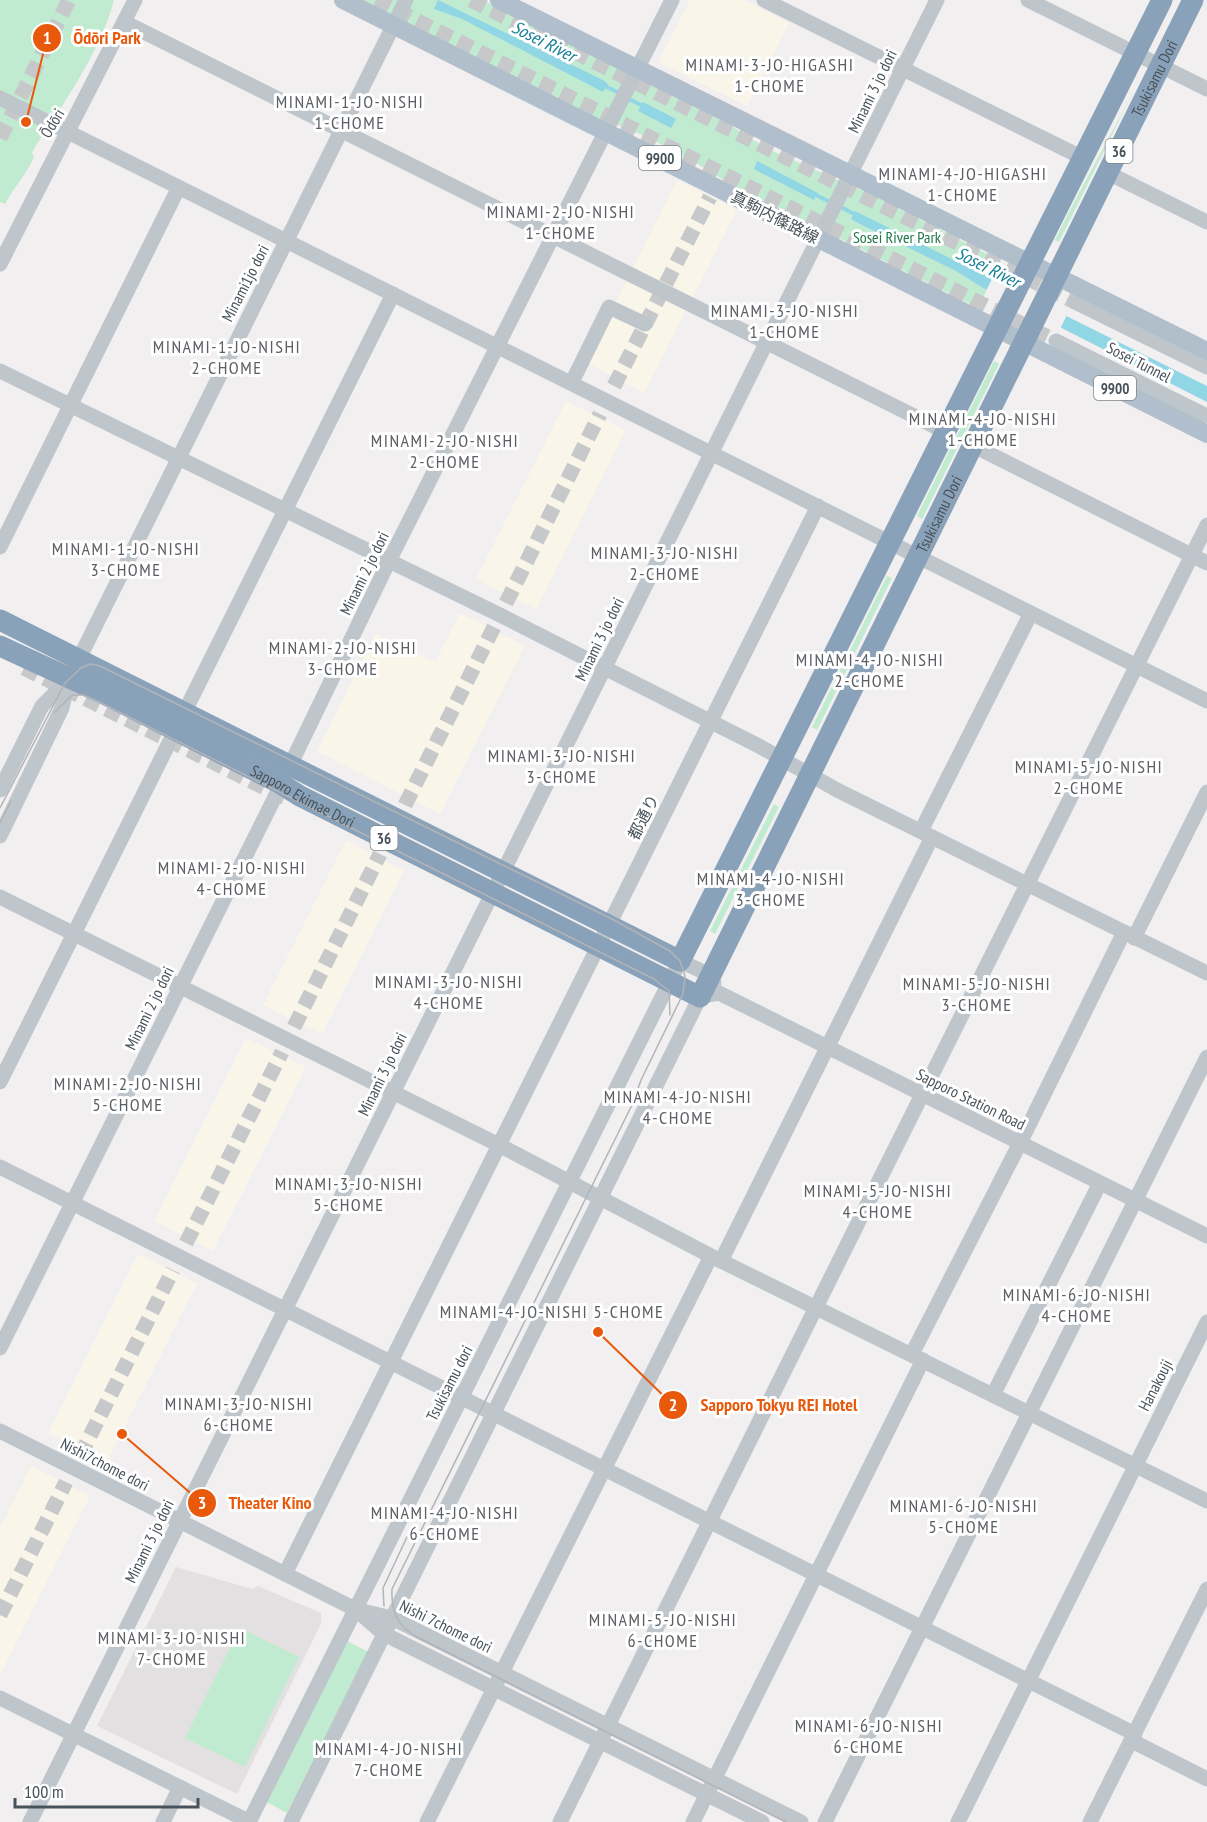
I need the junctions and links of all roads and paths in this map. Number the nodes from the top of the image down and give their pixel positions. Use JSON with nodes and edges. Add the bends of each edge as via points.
{"nodes":[{"id":1,"x":135,"y":0,"type":"edge"},
{"id":2,"x":343,"y":0,"type":"edge"},
{"id":3,"x":406,"y":0,"type":"edge"},
{"id":4,"x":499,"y":0,"type":"edge"},
{"id":5,"x":672,"y":0,"type":"edge"},
{"id":6,"x":764,"y":0,"type":"edge"},
{"id":7,"x":937,"y":0,"type":"edge"},
{"id":8,"x":1028,"y":0,"type":"edge"},
{"id":9,"x":1162,"y":0,"type":"edge"},
{"id":10,"x":1193,"y":0,"type":"edge"},
{"id":11,"x":124,"y":22,"type":"junction"},
{"id":12,"x":394,"y":25,"type":"junction"},
{"id":13,"x":1135,"y":53,"type":"junction"},
{"id":14,"x":1161,"y":66,"type":"junction"},
{"id":15,"x":637,"y":69,"type":"junction"},
{"id":16,"x":903,"y":69,"type":"junction"},
{"id":17,"x":1207,"y":89,"type":"edge"},
{"id":18,"x":0,"y":98,"type":"edge"},
{"id":19,"x":342,"y":131,"type":"junction"},
{"id":20,"x":606,"y":131,"type":"junction"},
{"id":21,"x":67,"y":132,"type":"junction"},
{"id":22,"x":1083,"y":158,"type":"junction"},
{"id":23,"x":1108,"y":172,"type":"junction"},
{"id":24,"x":850,"y":175,"type":"junction"},
{"id":25,"x":178,"y":189,"type":"junction"},
{"id":26,"x":1207,"y":222,"type":"edge"},
{"id":27,"x":554,"y":236,"type":"junction"},
{"id":28,"x":818,"y":239,"type":"junction"},
{"id":29,"x":286,"y":242,"type":"junction"},
{"id":30,"x":0,"y":264,"type":"edge"},
{"id":31,"x":1030,"y":264,"type":"junction"},
{"id":32,"x":1056,"y":277,"type":"junction"},
{"id":33,"x":393,"y":294,"type":"junction"},
{"id":34,"x":1075,"y":302,"type":"tunnel mouth"},
{"id":35,"x":645,"y":324,"type":"dead end"},
{"id":36,"x":997,"y":329,"type":"junction"},
{"id":37,"x":1056,"y":341,"type":"tunnel mouth"},
{"id":38,"x":767,"y":342,"type":"junction"},
{"id":39,"x":1024,"y":342,"type":"junction"},
{"id":40,"x":500,"y":346,"type":"junction"},
{"id":41,"x":1207,"y":351,"type":"edge"},
{"id":42,"x":1207,"y":368,"type":"edge"},
{"id":43,"x":0,"y":371,"type":"edge"},
{"id":44,"x":572,"y":382,"type":"junction"},
{"id":45,"x":70,"y":406,"type":"junction"},
{"id":46,"x":1207,"y":416,"type":"edge"},
{"id":47,"x":946,"y":432,"type":"junction"},
{"id":48,"x":1207,"y":434,"type":"edge"},
{"id":49,"x":972,"y":445,"type":"junction"},
{"id":50,"x":712,"y":452,"type":"junction"},
{"id":51,"x":178,"y":458,"type":"junction"},
{"id":52,"x":818,"y":506,"type":"junction"},
{"id":53,"x":285,"y":509,"type":"junction"},
{"id":54,"x":1207,"y":525,"type":"edge"},
{"id":55,"x":890,"y":542,"type":"junction"},
{"id":56,"x":0,"y":547,"type":"edge"},
{"id":57,"x":1192,"y":555,"type":"junction"},
{"id":58,"x":917,"y":556,"type":"junction"},
{"id":59,"x":389,"y":561,"type":"junction"},
{"id":60,"x":1207,"y":563,"type":"edge"},
{"id":61,"x":1031,"y":613,"type":"junction"},
{"id":62,"x":0,"y":620,"type":"edge"},
{"id":63,"x":0,"y":646,"type":"edge"},
{"id":64,"x":1136,"y":666,"type":"junction"},
{"id":65,"x":605,"y":668,"type":"junction"},
{"id":66,"x":73,"y":669,"type":"junction"},
{"id":67,"x":1207,"y":701,"type":"edge"},
{"id":68,"x":180,"y":722,"type":"junction"},
{"id":69,"x":712,"y":722,"type":"junction"},
{"id":70,"x":782,"y":759,"type":"junction"},
{"id":71,"x":290,"y":765,"type":"junction"},
{"id":72,"x":809,"y":774,"type":"junction"},
{"id":73,"x":281,"y":784,"type":"junction"},
{"id":74,"x":0,"y":790,"type":"edge"},
{"id":75,"x":1207,"y":792,"type":"edge"},
{"id":76,"x":927,"y":834,"type":"junction"},
{"id":77,"x":0,"y":836,"type":"edge"},
{"id":78,"x":503,"y":871,"type":"junction"},
{"id":79,"x":1027,"y":883,"type":"junction"},
{"id":80,"x":492,"y":893,"type":"junction"},
{"id":81,"x":0,"y":897,"type":"edge"},
{"id":82,"x":609,"y":925,"type":"junction"},
{"id":83,"x":74,"y":933,"type":"junction"},
{"id":84,"x":1129,"y":935,"type":"junction"},
{"id":85,"x":598,"y":946,"type":"junction"},
{"id":86,"x":680,"y":961,"type":"junction"},
{"id":87,"x":1207,"y":974,"type":"edge"},
{"id":88,"x":669,"y":982,"type":"junction"},
{"id":89,"x":180,"y":986,"type":"junction"},
{"id":90,"x":710,"y":988,"type":"junction"},
{"id":91,"x":827,"y":1047,"type":"junction"},
{"id":92,"x":1207,"y":1057,"type":"edge"},
{"id":93,"x":0,"y":1082,"type":"edge"},
{"id":94,"x":393,"y":1092,"type":"junction"},
{"id":95,"x":921,"y":1094,"type":"junction"},
{"id":96,"x":1020,"y":1143,"type":"junction"},
{"id":97,"x":499,"y":1145,"type":"junction"},
{"id":98,"x":0,"y":1167,"type":"edge"},
{"id":99,"x":569,"y":1182,"type":"junction"},
{"id":100,"x":1100,"y":1183,"type":"junction"},
{"id":101,"x":599,"y":1198,"type":"junction"},
{"id":102,"x":1135,"y":1200,"type":"junction"},
{"id":103,"x":72,"y":1203,"type":"junction"},
{"id":104,"x":1207,"y":1236,"type":"edge"},
{"id":105,"x":716,"y":1259,"type":"junction"},
{"id":106,"x":817,"y":1308,"type":"junction"},
{"id":107,"x":286,"y":1310,"type":"junction"},
{"id":108,"x":1207,"y":1322,"type":"edge"},
{"id":109,"x":0,"y":1348,"type":"edge"},
{"id":110,"x":917,"y":1357,"type":"junction"},
{"id":111,"x":392,"y":1362,"type":"junction"},
{"id":112,"x":993,"y":1395,"type":"junction"},
{"id":113,"x":462,"y":1397,"type":"junction"},
{"id":114,"x":1030,"y":1412,"type":"junction"},
{"id":115,"x":493,"y":1413,"type":"junction"},
{"id":116,"x":0,"y":1431,"type":"edge"},
{"id":117,"x":1135,"y":1465,"type":"junction"},
{"id":118,"x":603,"y":1468,"type":"junction"},
{"id":119,"x":1207,"y":1501,"type":"edge"},
{"id":120,"x":179,"y":1521,"type":"junction"},
{"id":121,"x":710,"y":1521,"type":"junction"},
{"id":122,"x":285,"y":1574,"type":"junction"},
{"id":123,"x":816,"y":1574,"type":"junction"},
{"id":124,"x":1207,"y":1589,"type":"edge"},
{"id":125,"x":356,"y":1610,"type":"junction"},
{"id":126,"x":392,"y":1618,"type":"junction"},
{"id":127,"x":922,"y":1628,"type":"junction"},
{"id":128,"x":384,"y":1634,"type":"junction"},
{"id":129,"x":502,"y":1673,"type":"junction"},
{"id":130,"x":1028,"y":1680,"type":"junction"},
{"id":131,"x":495,"y":1688,"type":"junction"},
{"id":132,"x":0,"y":1698,"type":"edge"},
{"id":133,"x":607,"y":1725,"type":"junction"},
{"id":134,"x":73,"y":1734,"type":"junction"},
{"id":135,"x":1133,"y":1737,"type":"junction"},
{"id":136,"x":599,"y":1741,"type":"junction"},
{"id":137,"x":715,"y":1779,"type":"junction"},
{"id":138,"x":1207,"y":1779,"type":"edge"},
{"id":139,"x":180,"y":1787,"type":"junction"},
{"id":140,"x":707,"y":1794,"type":"junction"},
{"id":141,"x":30,"y":1822,"type":"edge"},
{"id":142,"x":163,"y":1822,"type":"edge"},
{"id":143,"x":249,"y":1822,"type":"edge"},
{"id":144,"x":291,"y":1822,"type":"edge"},
{"id":145,"x":427,"y":1822,"type":"edge"},
{"id":146,"x":560,"y":1822,"type":"edge"},
{"id":147,"x":693,"y":1822,"type":"edge"},
{"id":148,"x":762,"y":1822,"type":"edge"},
{"id":149,"x":801,"y":1822,"type":"edge"},
{"id":150,"x":825,"y":1822,"type":"edge"},
{"id":151,"x":958,"y":1822,"type":"edge"},
{"id":152,"x":1090,"y":1822,"type":"edge"}],
"edges":[{"from":1,"to":11,"type":"street","name":"Ōdōri"},
{"from":2,"to":12,"type":"main road","name":"真駒内篠路線","number":"9900"},
{"from":3,"to":12,"type":"street","name":"Minami1jo dori"},
{"from":4,"to":15,"type":"main road"},
{"from":5,"to":15,"type":"street"},
{"from":6,"to":16,"type":"street"},
{"from":7,"to":16,"type":"street","name":"Minami 3 jo dori"},
{"from":8,"to":13,"type":"street"},
{"from":9,"to":13,"type":"highway","name":"Tsukisamu Dori","number":"36"},
{"from":10,"to":14,"type":"highway","name":"Tsukisamu Dori","number":"36"},
{"from":11,"to":19,"type":"street"},
{"from":11,"to":21,"type":"street","name":"Ōdōri"},
{"from":12,"to":19,"type":"street","name":"Minami1jo dori"},
{"from":12,"to":20,"type":"main road","name":"真駒内篠路線","number":"9900"},
{"from":13,"to":14,"type":"street"},
{"from":13,"to":22,"type":"highway","name":"Tsukisamu Dori","number":"36"},
{"from":14,"to":17,"type":"street"},
{"from":14,"to":23,"type":"highway","name":"Tsukisamu Dori","number":"36"},
{"from":15,"to":20,"type":"street","name":"Minami 2 jo dori"},
{"from":15,"to":24,"type":"main road"},
{"from":16,"to":22,"type":"street"},
{"from":16,"to":24,"type":"street","name":"Minami 3 jo dori"},
{"from":18,"to":21,"type":"street"},
{"from":19,"to":27,"type":"street"},
{"from":19,"to":29,"type":"street","name":"Minami1jo dori"},
{"from":20,"to":27,"type":"street","name":"Minami 2 jo dori"},
{"from":20,"to":28,"type":"main road","name":"真駒内篠路線","number":"9900"},
{"from":21,"to":25,"type":"street"},
{"from":21,"to":30,"type":"street","name":"Ōdōri"},
{"from":22,"to":31,"type":"highway","name":"Tsukisamu Dori","number":"36"},
{"from":23,"to":26,"type":"street"},
{"from":23,"to":32,"type":"highway","name":"Tsukisamu Dori","number":"36"},
{"from":24,"to":28,"type":"street","name":"Minami 3 jo dori"},
{"from":24,"to":31,"type":"main road"},
{"from":25,"to":29,"type":"street"},
{"from":25,"to":45,"type":"street"},
{"from":27,"to":38,"type":"street"},
{"from":27,"to":40,"type":"street","name":"Minami 2 jo dori"},
{"from":28,"to":36,"type":"main road","name":"真駒内篠路線","number":"9900"},
{"from":28,"to":38,"type":"street","name":"Minami 3 jo dori"},
{"from":29,"to":33,"type":"street"},
{"from":29,"to":51,"type":"street","name":"Minami1jo dori"},
{"from":31,"to":32,"type":"main road"},
{"from":31,"to":36,"type":"highway","name":"Tsukisamu Dori","number":"36"},
{"from":32,"to":39,"type":"highway","name":"Tsukisamu Dori","number":"36"},
{"from":32,"to":41,"type":"main road"},
{"from":33,"to":40,"type":"street"},
{"from":33,"to":53,"type":"street"},
{"from":34,"to":42,"type":"street","name":"Sosei Tunnel"},
{"from":35,"to":44,"type":"street","via":[[609,307]]},
{"from":36,"to":39,"type":"main road","name":"真駒内篠路線","number":"9900"},
{"from":36,"to":47,"type":"highway","name":"Tsukisamu Dori","number":"36"},
{"from":37,"to":46,"type":"street","name":"Sosei Tunnel"},
{"from":38,"to":47,"type":"street"},
{"from":38,"to":50,"type":"street","name":"Minami 3 jo dori"},
{"from":39,"to":48,"type":"main road","name":"真駒内篠路線","number":"9900"},
{"from":39,"to":49,"type":"highway","name":"Tsukisamu Dori","number":"36"},
{"from":40,"to":44,"type":"street"},
{"from":40,"to":59,"type":"street","name":"Minami 2 jo dori"},
{"from":43,"to":45,"type":"street"},
{"from":44,"to":50,"type":"street"},
{"from":45,"to":51,"type":"street"},
{"from":45,"to":56,"type":"street"},
{"from":47,"to":55,"type":"highway","name":"Tsukisamu Dori","number":"36"},
{"from":49,"to":57,"type":"street"},
{"from":49,"to":58,"type":"highway","name":"Tsukisamu Dori","number":"36"},
{"from":50,"to":52,"type":"street"},
{"from":50,"to":65,"type":"street","name":"Minami 3 jo dori"},
{"from":51,"to":53,"type":"street"},
{"from":51,"to":66,"type":"street","name":"Minami1jo dori"},
{"from":52,"to":55,"type":"street"},
{"from":52,"to":69,"type":"street","name":"都通り"},
{"from":53,"to":59,"type":"street"},
{"from":53,"to":68,"type":"street"},
{"from":54,"to":57,"type":"street"},
{"from":55,"to":58,"type":"street"},
{"from":55,"to":70,"type":"highway","name":"Tsukisamu Dori","number":"36"},
{"from":57,"to":60,"type":"street"},
{"from":57,"to":64,"type":"street"},
{"from":58,"to":61,"type":"street"},
{"from":58,"to":72,"type":"highway","name":"Tsukisamu Dori","number":"36"},
{"from":59,"to":65,"type":"street"},
{"from":59,"to":71,"type":"street","name":"Minami 2 jo dori"},
{"from":61,"to":64,"type":"street"},
{"from":61,"to":76,"type":"street"},
{"from":62,"to":66,"type":"highway","name":"Sapporo Ekimae Dori","number":"36"},
{"from":63,"to":66,"type":"highway","name":"Sapporo Ekimae Dori","number":"36"},
{"from":64,"to":67,"type":"street"},
{"from":64,"to":79,"type":"street"},
{"from":65,"to":69,"type":"street"},
{"from":65,"to":78,"type":"street","name":"Minami 3 jo dori"},
{"from":66,"to":68,"type":"highway","name":"Sapporo Ekimae Dori","number":"36"},
{"from":66,"to":74,"type":"street","name":"Minami1jo dori","via":[[42,706]]},
{"from":66,"to":77,"type":"street","name":"Minami1jo dori","via":[[62,708]]},
{"from":68,"to":71,"type":"highway","name":"Sapporo Ekimae Dori","number":"36"},
{"from":68,"to":73,"type":"highway","name":"Sapporo Ekimae Dori","number":"36"},
{"from":68,"to":83,"type":"street"},
{"from":69,"to":70,"type":"street"},
{"from":69,"to":82,"type":"street","name":"都通り"},
{"from":70,"to":72,"type":"street"},
{"from":70,"to":86,"type":"highway","name":"Tsukisamu Dori","number":"36"},
{"from":71,"to":73,"type":"street","name":"Minami 2 jo dori"},
{"from":71,"to":78,"type":"highway","name":"Sapporo Ekimae Dori","number":"36"},
{"from":72,"to":76,"type":"street"},
{"from":72,"to":90,"type":"highway","name":"Tsukisamu Dori","number":"36"},
{"from":73,"to":80,"type":"highway","name":"Sapporo Ekimae Dori","number":"36"},
{"from":73,"to":89,"type":"street","name":"Minami 2 jo dori"},
{"from":75,"to":84,"type":"street"},
{"from":76,"to":79,"type":"street"},
{"from":76,"to":91,"type":"street"},
{"from":78,"to":80,"type":"street","name":"Minami 3 jo dori"},
{"from":78,"to":82,"type":"highway","name":"Sapporo Ekimae Dori","number":"36"},
{"from":79,"to":84,"type":"street"},
{"from":79,"to":95,"type":"street"},
{"from":80,"to":85,"type":"highway","name":"Sapporo Ekimae Dori","number":"36"},
{"from":80,"to":94,"type":"street","name":"Minami 3 jo dori"},
{"from":81,"to":83,"type":"street"},
{"from":82,"to":85,"type":"street","name":"都通り"},
{"from":82,"to":86,"type":"highway","name":"Sapporo Ekimae Dori","number":"36"},
{"from":83,"to":89,"type":"street"},
{"from":83,"to":93,"type":"street"},
{"from":84,"to":87,"type":"street"},
{"from":84,"to":96,"type":"street"},
{"from":85,"to":88,"type":"highway","name":"Sapporo Ekimae Dori","number":"36"},
{"from":85,"to":97,"type":"street","name":"都通り"},
{"from":86,"to":88,"type":"street","name":"Tsukisamu dori"},
{"from":86,"to":90,"type":"street","name":"Sapporo Station Road"},
{"from":88,"to":90,"type":"highway","name":"Sapporo Ekimae Dori","number":"36"},
{"from":88,"to":99,"type":"street","name":"Tsukisamu dori"},
{"from":89,"to":94,"type":"street"},
{"from":89,"to":103,"type":"street","name":"Minami 2 jo dori"},
{"from":90,"to":91,"type":"street","name":"Sapporo Station Road"},
{"from":90,"to":101,"type":"street"},
{"from":91,"to":95,"type":"street","name":"Sapporo Station Road"},
{"from":91,"to":105,"type":"street"},
{"from":92,"to":102,"type":"street"},
{"from":94,"to":97,"type":"street"},
{"from":94,"to":107,"type":"street","name":"Minami 3 jo dori"},
{"from":95,"to":96,"type":"street","name":"Sapporo Station Road"},
{"from":95,"to":106,"type":"street"},
{"from":96,"to":100,"type":"street","name":"Sapporo Station Road"},
{"from":96,"to":110,"type":"street"},
{"from":97,"to":99,"type":"street"},
{"from":97,"to":111,"type":"street","name":"都通り"},
{"from":98,"to":103,"type":"street"},
{"from":99,"to":101,"type":"street"},
{"from":99,"to":113,"type":"street","name":"Tsukisamu dori"},
{"from":100,"to":102,"type":"street","name":"Sapporo Station Road"},
{"from":100,"to":112,"type":"street"},
{"from":101,"to":105,"type":"street"},
{"from":101,"to":115,"type":"street"},
{"from":102,"to":104,"type":"street","name":"Sapporo Station Road"},
{"from":102,"to":114,"type":"street"},
{"from":103,"to":107,"type":"street"},
{"from":103,"to":109,"type":"street","name":"Minami 2 jo dori"},
{"from":105,"to":106,"type":"street"},
{"from":105,"to":118,"type":"street"},
{"from":106,"to":110,"type":"street"},
{"from":106,"to":121,"type":"street"},
{"from":107,"to":111,"type":"street"},
{"from":107,"to":120,"type":"street","name":"Minami 3 jo dori"},
{"from":108,"to":117,"type":"street","name":"Hanakouji"},
{"from":110,"to":112,"type":"street"},
{"from":110,"to":123,"type":"street"},
{"from":111,"to":113,"type":"street"},
{"from":111,"to":122,"type":"street","name":"都通り"},
{"from":112,"to":114,"type":"street"},
{"from":113,"to":115,"type":"street"},
{"from":113,"to":125,"type":"street","name":"Tsukisamu dori"},
{"from":114,"to":117,"type":"street"},
{"from":114,"to":127,"type":"street"},
{"from":115,"to":118,"type":"street"},
{"from":115,"to":126,"type":"street"},
{"from":116,"to":120,"type":"street","name":"Nishi7chome dori"},
{"from":117,"to":119,"type":"street"},
{"from":117,"to":130,"type":"street","name":"Hanakouji"},
{"from":118,"to":121,"type":"street"},
{"from":118,"to":129,"type":"street"},
{"from":120,"to":122,"type":"street","name":"Nishi7chome dori"},
{"from":120,"to":134,"type":"street","name":"Minami 3 jo dori"},
{"from":121,"to":123,"type":"street"},
{"from":121,"to":133,"type":"street"},
{"from":122,"to":125,"type":"street","name":"Nishi7chome dori"},
{"from":123,"to":127,"type":"street"},
{"from":123,"to":137,"type":"street"},
{"from":124,"to":135,"type":"street"},
{"from":125,"to":126,"type":"street","name":"Nishi 7chome dori"},
{"from":125,"to":128,"type":"street","name":"Nishi 7chome dori"},
{"from":125,"to":143,"type":"street","name":"Tsukisamu dori"},
{"from":126,"to":128,"type":"street"},
{"from":126,"to":129,"type":"street","name":"Nishi 7chome dori"},
{"from":127,"to":130,"type":"street"},
{"from":127,"to":150,"type":"street"},
{"from":128,"to":131,"type":"street","name":"Nishi 7chome dori"},
{"from":128,"to":144,"type":"street"},
{"from":129,"to":131,"type":"street"},
{"from":129,"to":133,"type":"street","name":"Nishi 7chome dori"},
{"from":130,"to":135,"type":"street"},
{"from":130,"to":151,"type":"street","name":"Hanakouji"},
{"from":131,"to":136,"type":"street","name":"Nishi 7chome dori"},
{"from":131,"to":145,"type":"street"},
{"from":132,"to":134,"type":"street"},
{"from":133,"to":136,"type":"street"},
{"from":133,"to":137,"type":"street","name":"Nishi 7chome dori"},
{"from":134,"to":139,"type":"street"},
{"from":134,"to":141,"type":"street","name":"Minami 3 jo dori"},
{"from":135,"to":138,"type":"street"},
{"from":135,"to":152,"type":"street"},
{"from":136,"to":140,"type":"street","name":"Nishi 7chome dori"},
{"from":136,"to":146,"type":"street"},
{"from":137,"to":140,"type":"street"},
{"from":137,"to":149,"type":"street","name":"Nishi 7chome dori"},
{"from":139,"to":142,"type":"street"},
{"from":139,"to":143,"type":"street"},
{"from":140,"to":147,"type":"street"},
{"from":140,"to":148,"type":"street","name":"Nishi 7chome dori"}]}
